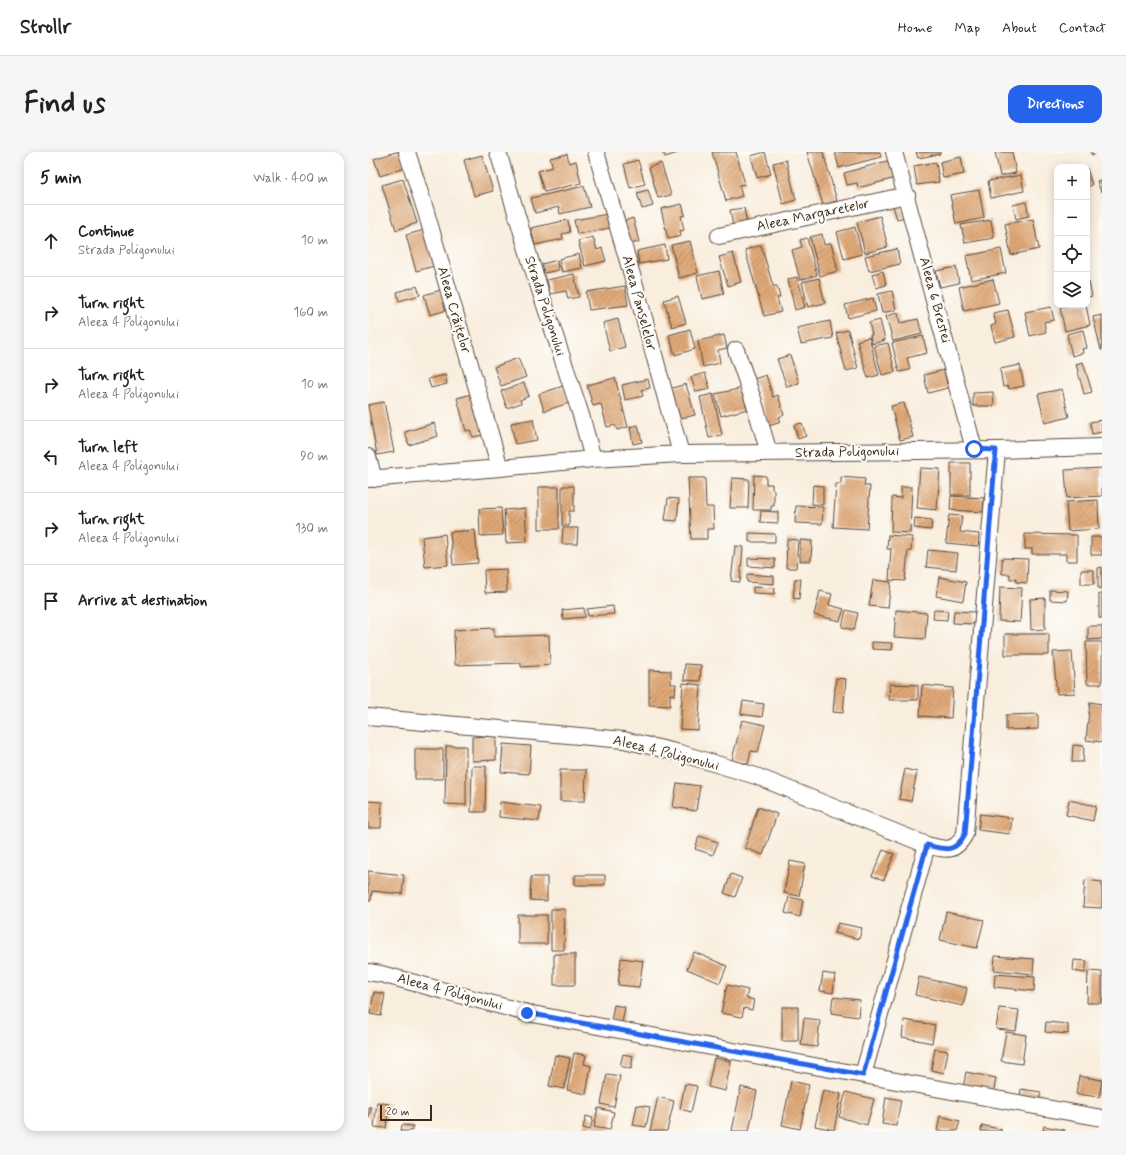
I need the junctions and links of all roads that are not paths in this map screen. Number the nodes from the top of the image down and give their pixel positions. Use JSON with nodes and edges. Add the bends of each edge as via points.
{"nodes":[{"id":1,"x":407,"y":152,"type":"edge"},
{"id":2,"x":498,"y":152,"type":"edge"},
{"id":3,"x":596,"y":152,"type":"edge"},
{"id":4,"x":894,"y":152,"type":"edge"},
{"id":5,"x":907,"y":195,"type":"junction"},
{"id":6,"x":719,"y":236,"type":"dead end"},
{"id":7,"x":736,"y":350,"type":"dead end"},
{"id":8,"x":1102,"y":447,"type":"edge"},
{"id":9,"x":974,"y":449,"type":"junction"},
{"id":10,"x":996,"y":450,"type":"junction"},
{"id":11,"x":769,"y":453,"type":"junction"},
{"id":12,"x":681,"y":454,"type":"junction"},
{"id":13,"x":368,"y":456,"type":"edge"},
{"id":14,"x":593,"y":459,"type":"junction"},
{"id":15,"x":500,"y":468,"type":"junction"},
{"id":16,"x":371,"y":479,"type":"edge"},
{"id":17,"x":368,"y":717,"type":"edge"},
{"id":18,"x":927,"y":845,"type":"junction"},
{"id":19,"x":368,"y":972,"type":"edge"},
{"id":20,"x":863,"y":1075,"type":"junction"},
{"id":21,"x":1102,"y":1118,"type":"edge"}],
"edges":[{"from":1,"to":15,"type":"street","name":"Aleea Crăițelor"},
{"from":2,"to":14,"type":"street","name":"Strada Poligonului"},
{"from":3,"to":12,"type":"street","name":"Aleea Panselelor"},
{"from":4,"to":5,"type":"street","name":"Aleea 6 Brestei"},
{"from":5,"to":6,"type":"street","name":"Aleea Margaretelor"},
{"from":5,"to":9,"type":"street","name":"Aleea 6 Brestei"},
{"from":7,"to":11,"type":"street"},
{"from":8,"to":10,"type":"street","name":"Strada Poligonului"},
{"from":9,"to":10,"type":"street","name":"Strada Poligonului"},
{"from":9,"to":11,"type":"street","name":"Strada Poligonului"},
{"from":10,"to":18,"type":"street","name":"Aleea 4 Poligonului","via":[[965,834],[960,844],[954,848],[942,849]]},
{"from":11,"to":12,"type":"street","name":"Strada Poligonului"},
{"from":12,"to":14,"type":"street","name":"Strada Poligonului"},
{"from":13,"to":16,"type":"street"},
{"from":14,"to":15,"type":"street","name":"Strada Poligonului"},
{"from":15,"to":16,"type":"street","name":"Strada Poligonului"},
{"from":17,"to":18,"type":"street","name":"Aleea 4 Poligonului","via":[[624,740],[680,753],[756,776]]},
{"from":18,"to":20,"type":"street"},
{"from":19,"to":20,"type":"street","name":"Aleea 4 Poligonului","via":[[527,1013]]},
{"from":20,"to":21,"type":"street","name":"Aleea 4 Poligonului"}]}
